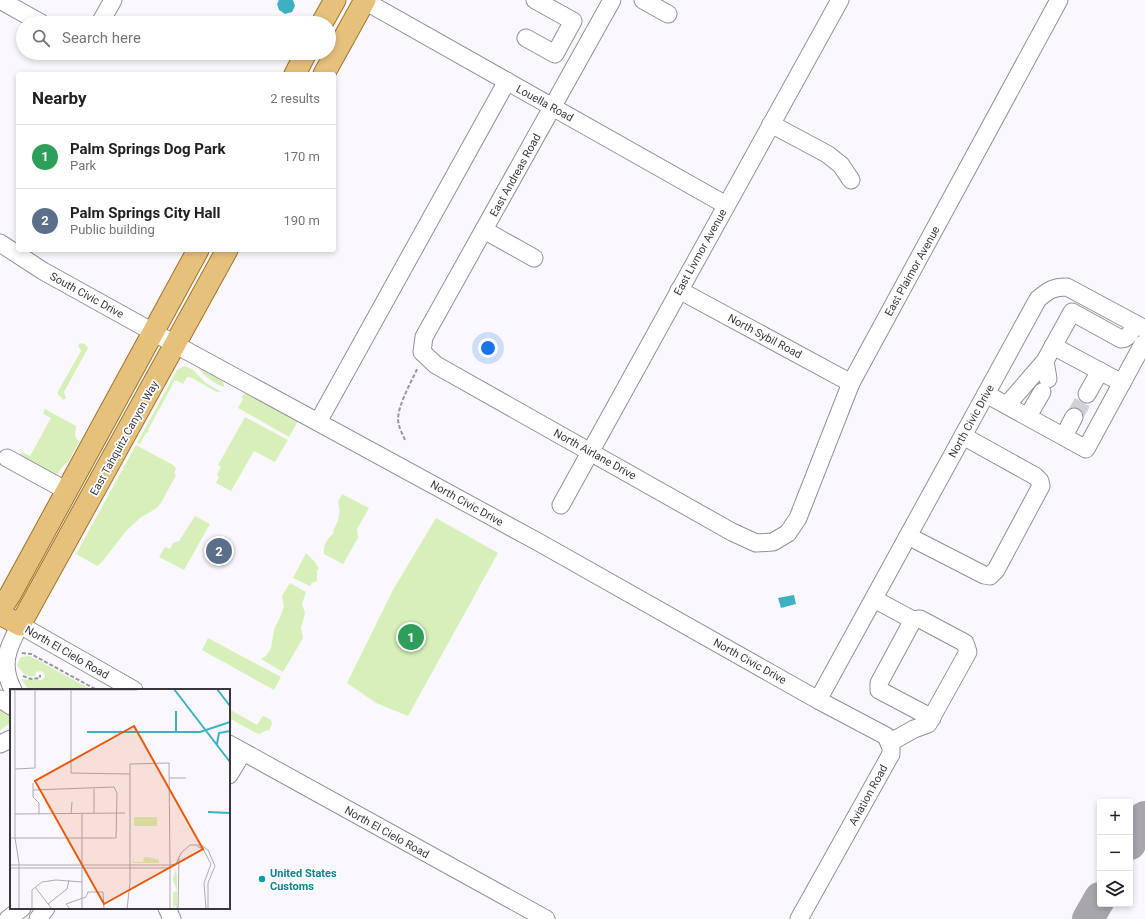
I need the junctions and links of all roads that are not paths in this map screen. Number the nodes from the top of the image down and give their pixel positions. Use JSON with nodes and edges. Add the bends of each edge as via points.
{"nodes":[{"id":1,"x":0,"y":0,"type":"edge"},
{"id":2,"x":113,"y":0,"type":"edge"},
{"id":3,"x":335,"y":0,"type":"edge"},
{"id":4,"x":364,"y":0,"type":"edge"},
{"id":5,"x":535,"y":0,"type":"edge"},
{"id":6,"x":612,"y":0,"type":"edge"},
{"id":7,"x":643,"y":0,"type":"edge"},
{"id":8,"x":840,"y":0,"type":"edge"},
{"id":9,"x":1059,"y":0,"type":"edge"},
{"id":10,"x":668,"y":14,"type":"dead end"},
{"id":11,"x":29,"y":16,"type":"edge"},
{"id":12,"x":104,"y":16,"type":"edge"},
{"id":13,"x":326,"y":16,"type":"edge"},
{"id":14,"x":565,"y":36,"type":"junction"},
{"id":15,"x":526,"y":38,"type":"dead end"},
{"id":16,"x":586,"y":47,"type":"junction"},
{"id":17,"x":336,"y":52,"type":"edge"},
{"id":18,"x":302,"y":60,"type":"edge"},
{"id":19,"x":332,"y":60,"type":"edge"},
{"id":20,"x":296,"y":72,"type":"edge"},
{"id":21,"x":325,"y":72,"type":"edge"},
{"id":22,"x":507,"y":81,"type":"junction"},
{"id":23,"x":553,"y":108,"type":"junction"},
{"id":24,"x":771,"y":124,"type":"junction"},
{"id":25,"x":851,"y":180,"type":"dead end"},
{"id":26,"x":726,"y":205,"type":"junction"},
{"id":27,"x":484,"y":230,"type":"junction"},
{"id":28,"x":0,"y":243,"type":"edge"},
{"id":29,"x":197,"y":252,"type":"edge"},
{"id":30,"x":226,"y":252,"type":"edge"},
{"id":31,"x":534,"y":258,"type":"dead end"},
{"id":32,"x":680,"y":290,"type":"junction"},
{"id":33,"x":154,"y":332,"type":"junction"},
{"id":34,"x":1141,"y":332,"type":"edge"},
{"id":35,"x":175,"y":344,"type":"junction"},
{"id":36,"x":1053,"y":346,"type":"junction"},
{"id":37,"x":422,"y":352,"type":"joint"},
{"id":38,"x":1045,"y":361,"type":"junction"},
{"id":39,"x":1100,"y":371,"type":"junction"},
{"id":40,"x":851,"y":383,"type":"junction"},
{"id":41,"x":1122,"y":383,"type":"junction"},
{"id":42,"x":986,"y":394,"type":"junction"},
{"id":43,"x":1087,"y":394,"type":"tunnel mouth"},
{"id":44,"x":1007,"y":405,"type":"junction"},
{"id":45,"x":1028,"y":416,"type":"junction"},
{"id":46,"x":1074,"y":417,"type":"tunnel mouth"},
{"id":47,"x":318,"y":422,"type":"junction"},
{"id":48,"x":963,"y":436,"type":"junction"},
{"id":49,"x":1064,"y":436,"type":"junction"},
{"id":50,"x":590,"y":452,"type":"junction"},
{"id":51,"x":7,"y":458,"type":"dead end"},
{"id":52,"x":66,"y":491,"type":"junction"},
{"id":53,"x":561,"y":505,"type":"dead end"},
{"id":54,"x":908,"y":536,"type":"junction"},
{"id":55,"x":773,"y":542,"type":"joint"},
{"id":56,"x":874,"y":599,"type":"junction"},
{"id":57,"x":0,"y":610,"type":"edge"},
{"id":58,"x":0,"y":614,"type":"edge"},
{"id":59,"x":913,"y":620,"type":"junction"},
{"id":60,"x":20,"y":625,"type":"junction"},
{"id":61,"x":12,"y":689,"type":"edge"},
{"id":62,"x":132,"y":689,"type":"edge"},
{"id":63,"x":0,"y":699,"type":"edge"},
{"id":64,"x":818,"y":700,"type":"junction"},
{"id":65,"x":10,"y":705,"type":"edge"},
{"id":66,"x":932,"y":718,"type":"junction"},
{"id":67,"x":10,"y":739,"type":"edge"},
{"id":68,"x":890,"y":743,"type":"junction"},
{"id":69,"x":0,"y":744,"type":"edge"},
{"id":70,"x":236,"y":748,"type":"edge"},
{"id":71,"x":230,"y":771,"type":"edge"},
{"id":72,"x":21,"y":909,"type":"edge"},
{"id":73,"x":45,"y":909,"type":"edge"},
{"id":74,"x":167,"y":909,"type":"edge"},
{"id":75,"x":8,"y":919,"type":"edge"},
{"id":76,"x":38,"y":919,"type":"edge"},
{"id":77,"x":172,"y":919,"type":"edge"},
{"id":78,"x":546,"y":919,"type":"edge"},
{"id":79,"x":799,"y":919,"type":"edge"}],
"edges":[{"from":1,"to":11,"type":"street"},
{"from":2,"to":12,"type":"street"},
{"from":3,"to":13,"type":"main road"},
{"from":4,"to":17,"type":"main road"},
{"from":4,"to":22,"type":"street","name":"Louella Road"},
{"from":5,"to":14,"type":"street","via":[[573,21]]},
{"from":6,"to":16,"type":"street","name":"East Andreas Road"},
{"from":7,"to":10,"type":"street"},
{"from":8,"to":24,"type":"street","name":"East Livmor Avenue"},
{"from":9,"to":40,"type":"street","name":"East Plaimor Avenue"},
{"from":14,"to":15,"type":"street","via":[[555,54]]},
{"from":14,"to":16,"type":"street"},
{"from":16,"to":23,"type":"street","name":"East Andreas Road"},
{"from":18,"to":20,"type":"main road"},
{"from":19,"to":21,"type":"main road"},
{"from":22,"to":23,"type":"street","name":"Louella Road"},
{"from":22,"to":47,"type":"street"},
{"from":23,"to":26,"type":"street","name":"Louella Road"},
{"from":23,"to":27,"type":"street","name":"East Andreas Road"},
{"from":24,"to":25,"type":"street","via":[[827,154],[841,165]]},
{"from":24,"to":26,"type":"street","name":"East Livmor Avenue"},
{"from":26,"to":32,"type":"street","name":"East Livmor Avenue"},
{"from":27,"to":31,"type":"street"},
{"from":27,"to":37,"type":"street","name":"East Andreas Road","via":[[424,337]]},
{"from":28,"to":33,"type":"street","name":"South Civic Drive","via":[[42,271]]},
{"from":29,"to":33,"type":"main road"},
{"from":30,"to":35,"type":"main road","name":"East Tahquitz Canyon Way"},
{"from":32,"to":40,"type":"street","name":"North Sybil Road"},
{"from":32,"to":50,"type":"street","name":"East Livmor Avenue"},
{"from":33,"to":35,"type":"street","name":"South Civic Drive"},
{"from":33,"to":52,"type":"main road"},
{"from":34,"to":36,"type":"street","via":[[1125,339],[1121,338],[1072,312]]},
{"from":34,"to":41,"type":"street"},
{"from":34,"to":42,"type":"street","name":"North Civic Drive","via":[[1067,287],[1050,289],[1038,299]]},
{"from":35,"to":47,"type":"street","name":"North Civic Drive"},
{"from":35,"to":60,"type":"main road","name":"East Tahquitz Canyon Way"},
{"from":36,"to":38,"type":"street"},
{"from":36,"to":39,"type":"street"},
{"from":37,"to":50,"type":"street","name":"North Airlane Drive","via":[[436,365]]},
{"from":38,"to":44,"type":"street"},
{"from":38,"to":45,"type":"street","via":[[1045,386]]},
{"from":39,"to":41,"type":"street"},
{"from":39,"to":43,"type":"street"},
{"from":40,"to":55,"type":"street","name":"East Plaimor Avenue","via":[[798,518],[788,533]]},
{"from":41,"to":49,"type":"street","via":[[1086,449]]},
{"from":42,"to":44,"type":"street"},
{"from":42,"to":48,"type":"street","name":"North Civic Drive"},
{"from":44,"to":45,"type":"street"},
{"from":45,"to":49,"type":"street"},
{"from":46,"to":49,"type":"street"},
{"from":47,"to":64,"type":"street","name":"North Civic Drive","via":[[540,542]]},
{"from":48,"to":54,"type":"street","name":"North Civic Drive"},
{"from":48,"to":54,"type":"street","via":[[1040,481],[1041,486],[996,570],[990,576],[984,575]]},
{"from":50,"to":53,"type":"street","name":"East Livmor Avenue"},
{"from":50,"to":55,"type":"street","name":"North Airlane Drive","via":[[732,532],[756,543]]},
{"from":51,"to":52,"type":"street"},
{"from":52,"to":57,"type":"main road"},
{"from":54,"to":56,"type":"street","name":"North Civic Drive"},
{"from":56,"to":59,"type":"street"},
{"from":56,"to":64,"type":"street","name":"North Civic Drive"},
{"from":58,"to":60,"type":"main road"},
{"from":59,"to":66,"type":"street","via":[[879,683],[879,690]]},
{"from":59,"to":66,"type":"street","via":[[920,619],[965,644],[968,652]]},
{"from":60,"to":61,"type":"street","via":[[2,660],[2,670]]},
{"from":60,"to":62,"type":"street","name":"North El Cielo Road"},
{"from":63,"to":65,"type":"street"},
{"from":64,"to":68,"type":"street","via":[[886,736]]},
{"from":66,"to":68,"type":"street","via":[[928,724]]},
{"from":67,"to":69,"type":"street"},
{"from":68,"to":79,"type":"street","name":"Aviation Road","via":[[891,754]]},
{"from":70,"to":71,"type":"street"},
{"from":70,"to":78,"type":"street","name":"North El Cielo Road"},
{"from":72,"to":75,"type":"street"},
{"from":73,"to":76,"type":"street"},
{"from":74,"to":77,"type":"street"}]}
